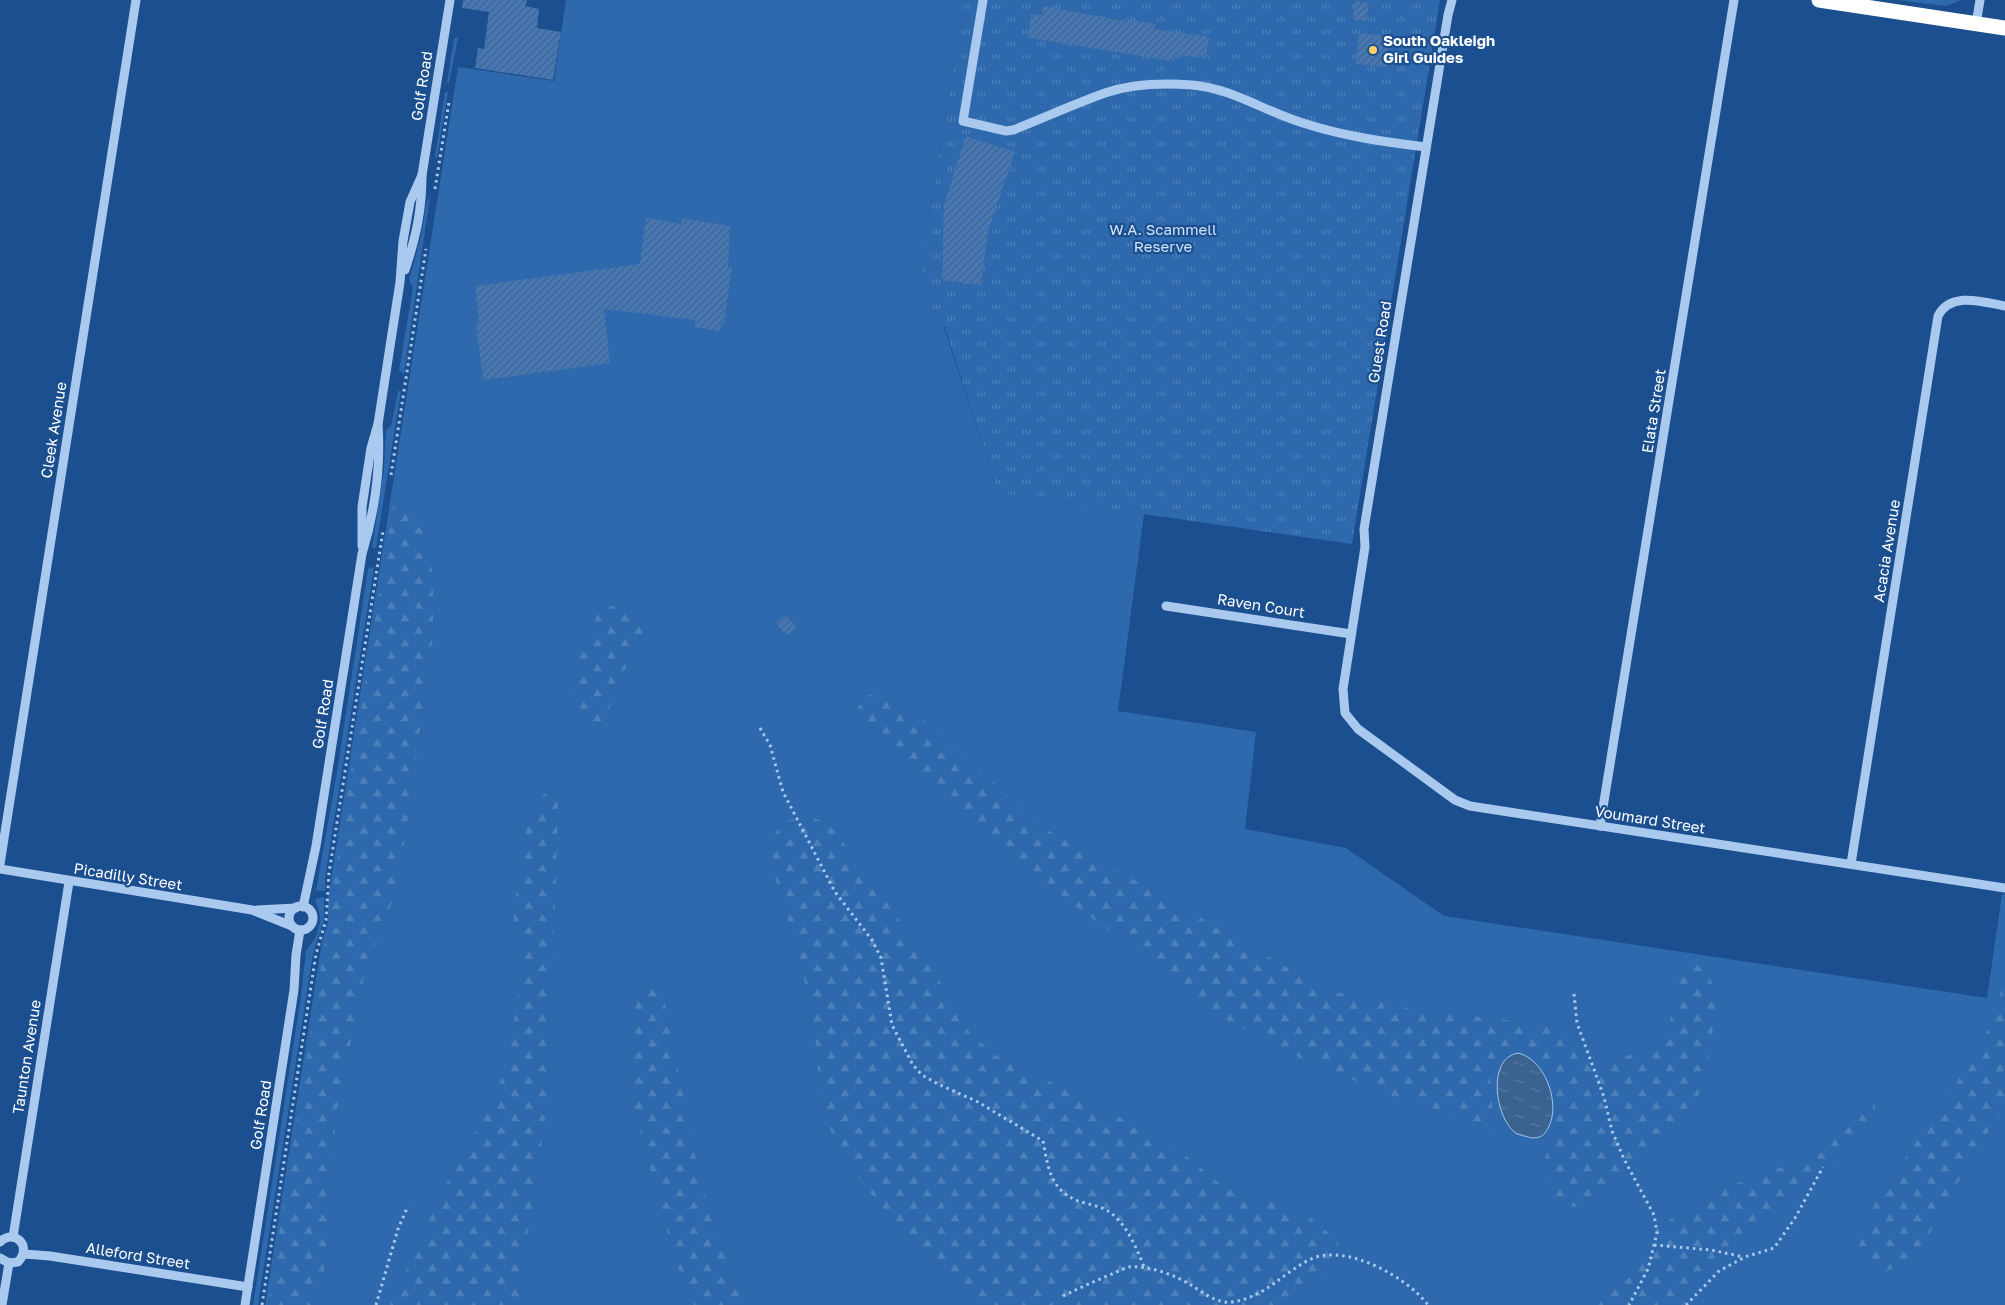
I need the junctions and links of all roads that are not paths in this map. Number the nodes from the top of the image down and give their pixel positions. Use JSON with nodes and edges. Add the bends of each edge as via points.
{"nodes":[{"id":1,"x":136,"y":0,"type":"edge"},
{"id":2,"x":450,"y":0,"type":"edge"},
{"id":3,"x":983,"y":0,"type":"edge"},
{"id":4,"x":1452,"y":0,"type":"edge"},
{"id":5,"x":1734,"y":0,"type":"edge"},
{"id":6,"x":1819,"y":0,"type":"edge"},
{"id":7,"x":1980,"y":0,"type":"edge"},
{"id":8,"x":1976,"y":24,"type":"junction"},
{"id":9,"x":2005,"y":28,"type":"edge"},
{"id":10,"x":1426,"y":147,"type":"junction"},
{"id":11,"x":2005,"y":306,"type":"edge"},
{"id":12,"x":1166,"y":606,"type":"dead end"},
{"id":13,"x":1351,"y":634,"type":"junction"},
{"id":14,"x":1343,"y":689,"type":"joint"},
{"id":15,"x":1600,"y":826,"type":"junction"},
{"id":16,"x":0,"y":864,"type":"edge"},
{"id":17,"x":1851,"y":864,"type":"junction"},
{"id":18,"x":0,"y":869,"type":"edge"},
{"id":19,"x":69,"y":882,"type":"junction"},
{"id":20,"x":2005,"y":888,"type":"edge"},
{"id":21,"x":300,"y":907,"type":"junction"},
{"id":22,"x":252,"y":910,"type":"junction"},
{"id":23,"x":296,"y":928,"type":"junction"},
{"id":24,"x":13,"y":1237,"type":"junction"},
{"id":25,"x":0,"y":1242,"type":"edge"},
{"id":26,"x":24,"y":1254,"type":"junction"},
{"id":27,"x":0,"y":1258,"type":"edge"},
{"id":28,"x":9,"y":1264,"type":"junction"},
{"id":29,"x":248,"y":1287,"type":"junction"},
{"id":30,"x":2,"y":1305,"type":"edge"},
{"id":31,"x":245,"y":1305,"type":"edge"}],
"edges":[{"from":1,"to":16,"type":"street","name":"Cleek Avenue"},
{"from":2,"to":21,"type":"street","name":"Golf Road","via":[[422,175],[422,204],[400,282],[362,507],[362,554],[316,846]]},
{"from":3,"to":10,"type":"street","via":[[962,122],[1013,130],[1106,92],[1142,86],[1193,85],[1233,95],[1327,130]]},
{"from":4,"to":10,"type":"street","name":"Guest Road"},
{"from":5,"to":15,"type":"street","name":"Elata Street"},
{"from":6,"to":8,"type":"highway"},
{"from":7,"to":8,"type":"street"},
{"from":8,"to":9,"type":"highway"},
{"from":10,"to":13,"type":"street","name":"Guest Road","via":[[1364,529]]},
{"from":11,"to":17,"type":"street","name":"Acacia Avenue","via":[[1962,300],[1941,309],[1938,316]]},
{"from":12,"to":13,"type":"street","name":"Raven Court"},
{"from":13,"to":14,"type":"street","name":"Guest Road"},
{"from":14,"to":15,"type":"street","name":"Voumard Street","via":[[1345,713],[1358,729],[1455,800],[1481,808]]},
{"from":15,"to":17,"type":"street","name":"Voumard Street"},
{"from":17,"to":20,"type":"street","name":"Voumard Street"},
{"from":18,"to":19,"type":"street","name":"Picadilly Street"},
{"from":19,"to":22,"type":"street","name":"Picadilly Street"},
{"from":19,"to":24,"type":"street","name":"Taunton Avenue"},
{"from":21,"to":22,"type":"street","name":"Picadilly Street"},
{"from":21,"to":23,"type":"street","via":[[293,910],[290,918]]},
{"from":21,"to":23,"type":"street","via":[[310,910],[313,918],[308,928]]},
{"from":22,"to":23,"type":"street","name":"Picadilly Street"},
{"from":23,"to":29,"type":"street","name":"Golf Road","via":[[294,990]]},
{"from":24,"to":25,"type":"street"},
{"from":24,"to":26,"type":"street","via":[[22,1243]]},
{"from":26,"to":28,"type":"street","via":[[18,1262]]},
{"from":26,"to":29,"type":"street","name":"Alleford Street"},
{"from":27,"to":28,"type":"street"},
{"from":28,"to":30,"type":"street"},
{"from":29,"to":31,"type":"street","name":"Golf Road"}]}
